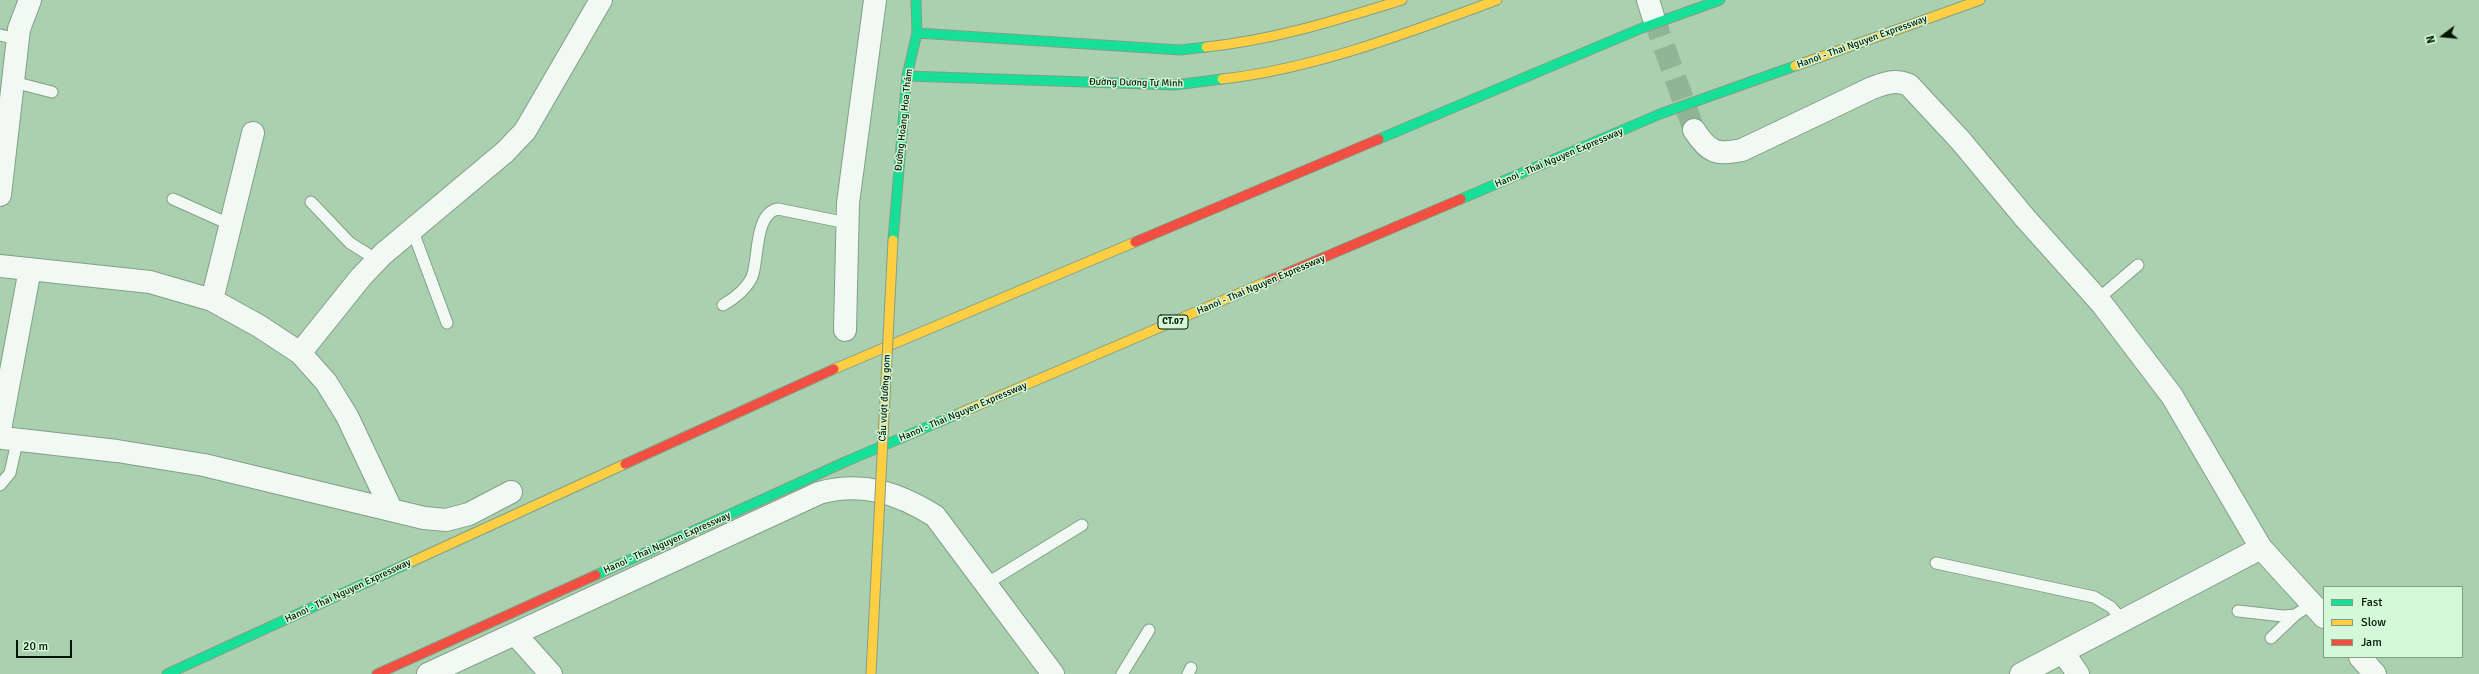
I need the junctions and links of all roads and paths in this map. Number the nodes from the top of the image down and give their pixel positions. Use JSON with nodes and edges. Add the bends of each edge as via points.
{"nodes":[{"id":1,"x":30,"y":0,"type":"edge"},
{"id":2,"x":601,"y":0,"type":"edge"},
{"id":3,"x":875,"y":0,"type":"edge"},
{"id":4,"x":916,"y":0,"type":"edge"},
{"id":5,"x":1402,"y":0,"type":"edge"},
{"id":6,"x":1497,"y":0,"type":"edge"},
{"id":7,"x":1720,"y":0,"type":"edge"},
{"id":8,"x":1980,"y":0,"type":"edge"},
{"id":9,"x":917,"y":33,"type":"junction"},
{"id":10,"x":9,"y":37,"type":"edge"},
{"id":11,"x":907,"y":76,"type":"junction"},
{"id":12,"x":13,"y":82,"type":"junction"},
{"id":13,"x":52,"y":92,"type":"dead end"},
{"id":14,"x":1694,"y":130,"type":"tunnel mouth"},
{"id":15,"x":253,"y":134,"type":"dead end"},
{"id":16,"x":0,"y":196,"type":"edge"},
{"id":17,"x":173,"y":199,"type":"dead end"},
{"id":18,"x":311,"y":202,"type":"dead end"},
{"id":19,"x":847,"y":223,"type":"junction"},
{"id":20,"x":229,"y":224,"type":"junction"},
{"id":21,"x":412,"y":230,"type":"junction"},
{"id":22,"x":893,"y":240,"type":"joint"},
{"id":23,"x":377,"y":260,"type":"junction"},
{"id":24,"x":2138,"y":265,"type":"dead end"},
{"id":25,"x":0,"y":266,"type":"edge"},
{"id":26,"x":30,"y":269,"type":"junction"},
{"id":27,"x":2098,"y":299,"type":"junction"},
{"id":28,"x":212,"y":300,"type":"junction"},
{"id":29,"x":723,"y":305,"type":"dead end"},
{"id":30,"x":447,"y":323,"type":"dead end"},
{"id":31,"x":845,"y":330,"type":"dead end"},
{"id":32,"x":300,"y":353,"type":"junction"},
{"id":33,"x":7,"y":440,"type":"edge"},
{"id":34,"x":0,"y":485,"type":"edge"},
{"id":35,"x":511,"y":492,"type":"dead end"},
{"id":36,"x":391,"y":509,"type":"junction"},
{"id":37,"x":1082,"y":525,"type":"dead end"},
{"id":38,"x":2261,"y":548,"type":"junction"},
{"id":39,"x":1936,"y":563,"type":"dead end"},
{"id":40,"x":986,"y":584,"type":"junction"},
{"id":41,"x":2238,"y":611,"type":"dead end"},
{"id":42,"x":2310,"y":612,"type":"edge"},
{"id":43,"x":2123,"y":621,"type":"junction"},
{"id":44,"x":1149,"y":630,"type":"dead end"},
{"id":45,"x":515,"y":634,"type":"junction"},
{"id":46,"x":2271,"y":638,"type":"dead end"},
{"id":47,"x":2063,"y":652,"type":"junction"},
{"id":48,"x":2361,"y":658,"type":"edge"},
{"id":49,"x":167,"y":674,"type":"edge"},
{"id":50,"x":377,"y":674,"type":"edge"},
{"id":51,"x":428,"y":674,"type":"edge"},
{"id":52,"x":551,"y":674,"type":"edge"},
{"id":53,"x":871,"y":674,"type":"edge"},
{"id":54,"x":1053,"y":674,"type":"edge"},
{"id":55,"x":1122,"y":674,"type":"edge"},
{"id":56,"x":2021,"y":674,"type":"edge"},
{"id":57,"x":2078,"y":674,"type":"edge"},
{"id":58,"x":2375,"y":674,"type":"edge"}],
"edges":[{"from":1,"to":10,"type":"street"},
{"from":2,"to":21,"type":"street","via":[[525,131],[505,152]]},
{"from":3,"to":19,"type":"street"},
{"from":4,"to":9,"type":"main road","name":"Đường Hoàng Hoa Thám"},
{"from":5,"to":9,"type":"main road","via":[[1293,33],[1237,44],[1180,50]]},
{"from":6,"to":11,"type":"main road","name":"Đường Dương Tự Minh","via":[[1426,26],[1296,66],[1243,77],[1175,85]]},
{"from":7,"to":49,"type":"main road","name":"Hanoi - Thai Nguyen Expressway","via":[[1642,28],[815,378]]},
{"from":8,"to":50,"type":"main road","name":"Hanoi - Thai Nguyen Expressway","number":"CT.07","via":[[1660,114],[847,461]]},
{"from":9,"to":11,"type":"main road","name":"Đường Hoàng Hoa Thám"},
{"from":10,"to":12,"type":"street"},
{"from":11,"to":22,"type":"main road","name":"Đường Hoàng Hoa Thám"},
{"from":12,"to":13,"type":"lane"},
{"from":12,"to":16,"type":"street"},
{"from":14,"to":27,"type":"street","via":[[1713,151],[1726,153],[1742,150],[1872,88],[1891,81],[1900,81],[1909,86],[1961,141],[2025,218]]},
{"from":15,"to":20,"type":"street"},
{"from":17,"to":20,"type":"lane"},
{"from":18,"to":23,"type":"lane","via":[[350,242]]},
{"from":19,"to":29,"type":"lane","via":[[778,209],[772,210],[759,235],[752,276],[746,287]]},
{"from":19,"to":31,"type":"street"},
{"from":20,"to":28,"type":"street"},
{"from":21,"to":23,"type":"street"},
{"from":21,"to":30,"type":"lane"},
{"from":22,"to":53,"type":"main road","name":"Cầu vượt đường gom","bridge":true},
{"from":23,"to":32,"type":"street"},
{"from":24,"to":27,"type":"lane"},
{"from":25,"to":26,"type":"street"},
{"from":26,"to":28,"type":"street","via":[[150,282]]},
{"from":26,"to":33,"type":"street","via":[[0,430]]},
{"from":27,"to":38,"type":"street","via":[[2172,396]]},
{"from":28,"to":32,"type":"street"},
{"from":32,"to":36,"type":"street","via":[[326,382],[347,416]]},
{"from":33,"to":34,"type":"lane","via":[[10,473]]},
{"from":33,"to":36,"type":"street","via":[[117,451],[204,465]]},
{"from":35,"to":36,"type":"street","via":[[469,514],[446,520],[424,518]]},
{"from":37,"to":40,"type":"lane"},
{"from":38,"to":42,"type":"street"},
{"from":38,"to":43,"type":"street"},
{"from":39,"to":43,"type":"lane","via":[[2094,597],[2111,607]]},
{"from":40,"to":45,"type":"street","via":[[935,516],[909,500],[841,487],[820,492]]},
{"from":40,"to":54,"type":"street"},
{"from":41,"to":42,"type":"lane","via":[[2283,616]]},
{"from":42,"to":46,"type":"lane"},
{"from":43,"to":47,"type":"street"},
{"from":44,"to":55,"type":"lane"},
{"from":45,"to":51,"type":"street"},
{"from":45,"to":52,"type":"street"},
{"from":47,"to":56,"type":"street"},
{"from":47,"to":57,"type":"street"},
{"from":48,"to":58,"type":"street"}]}
